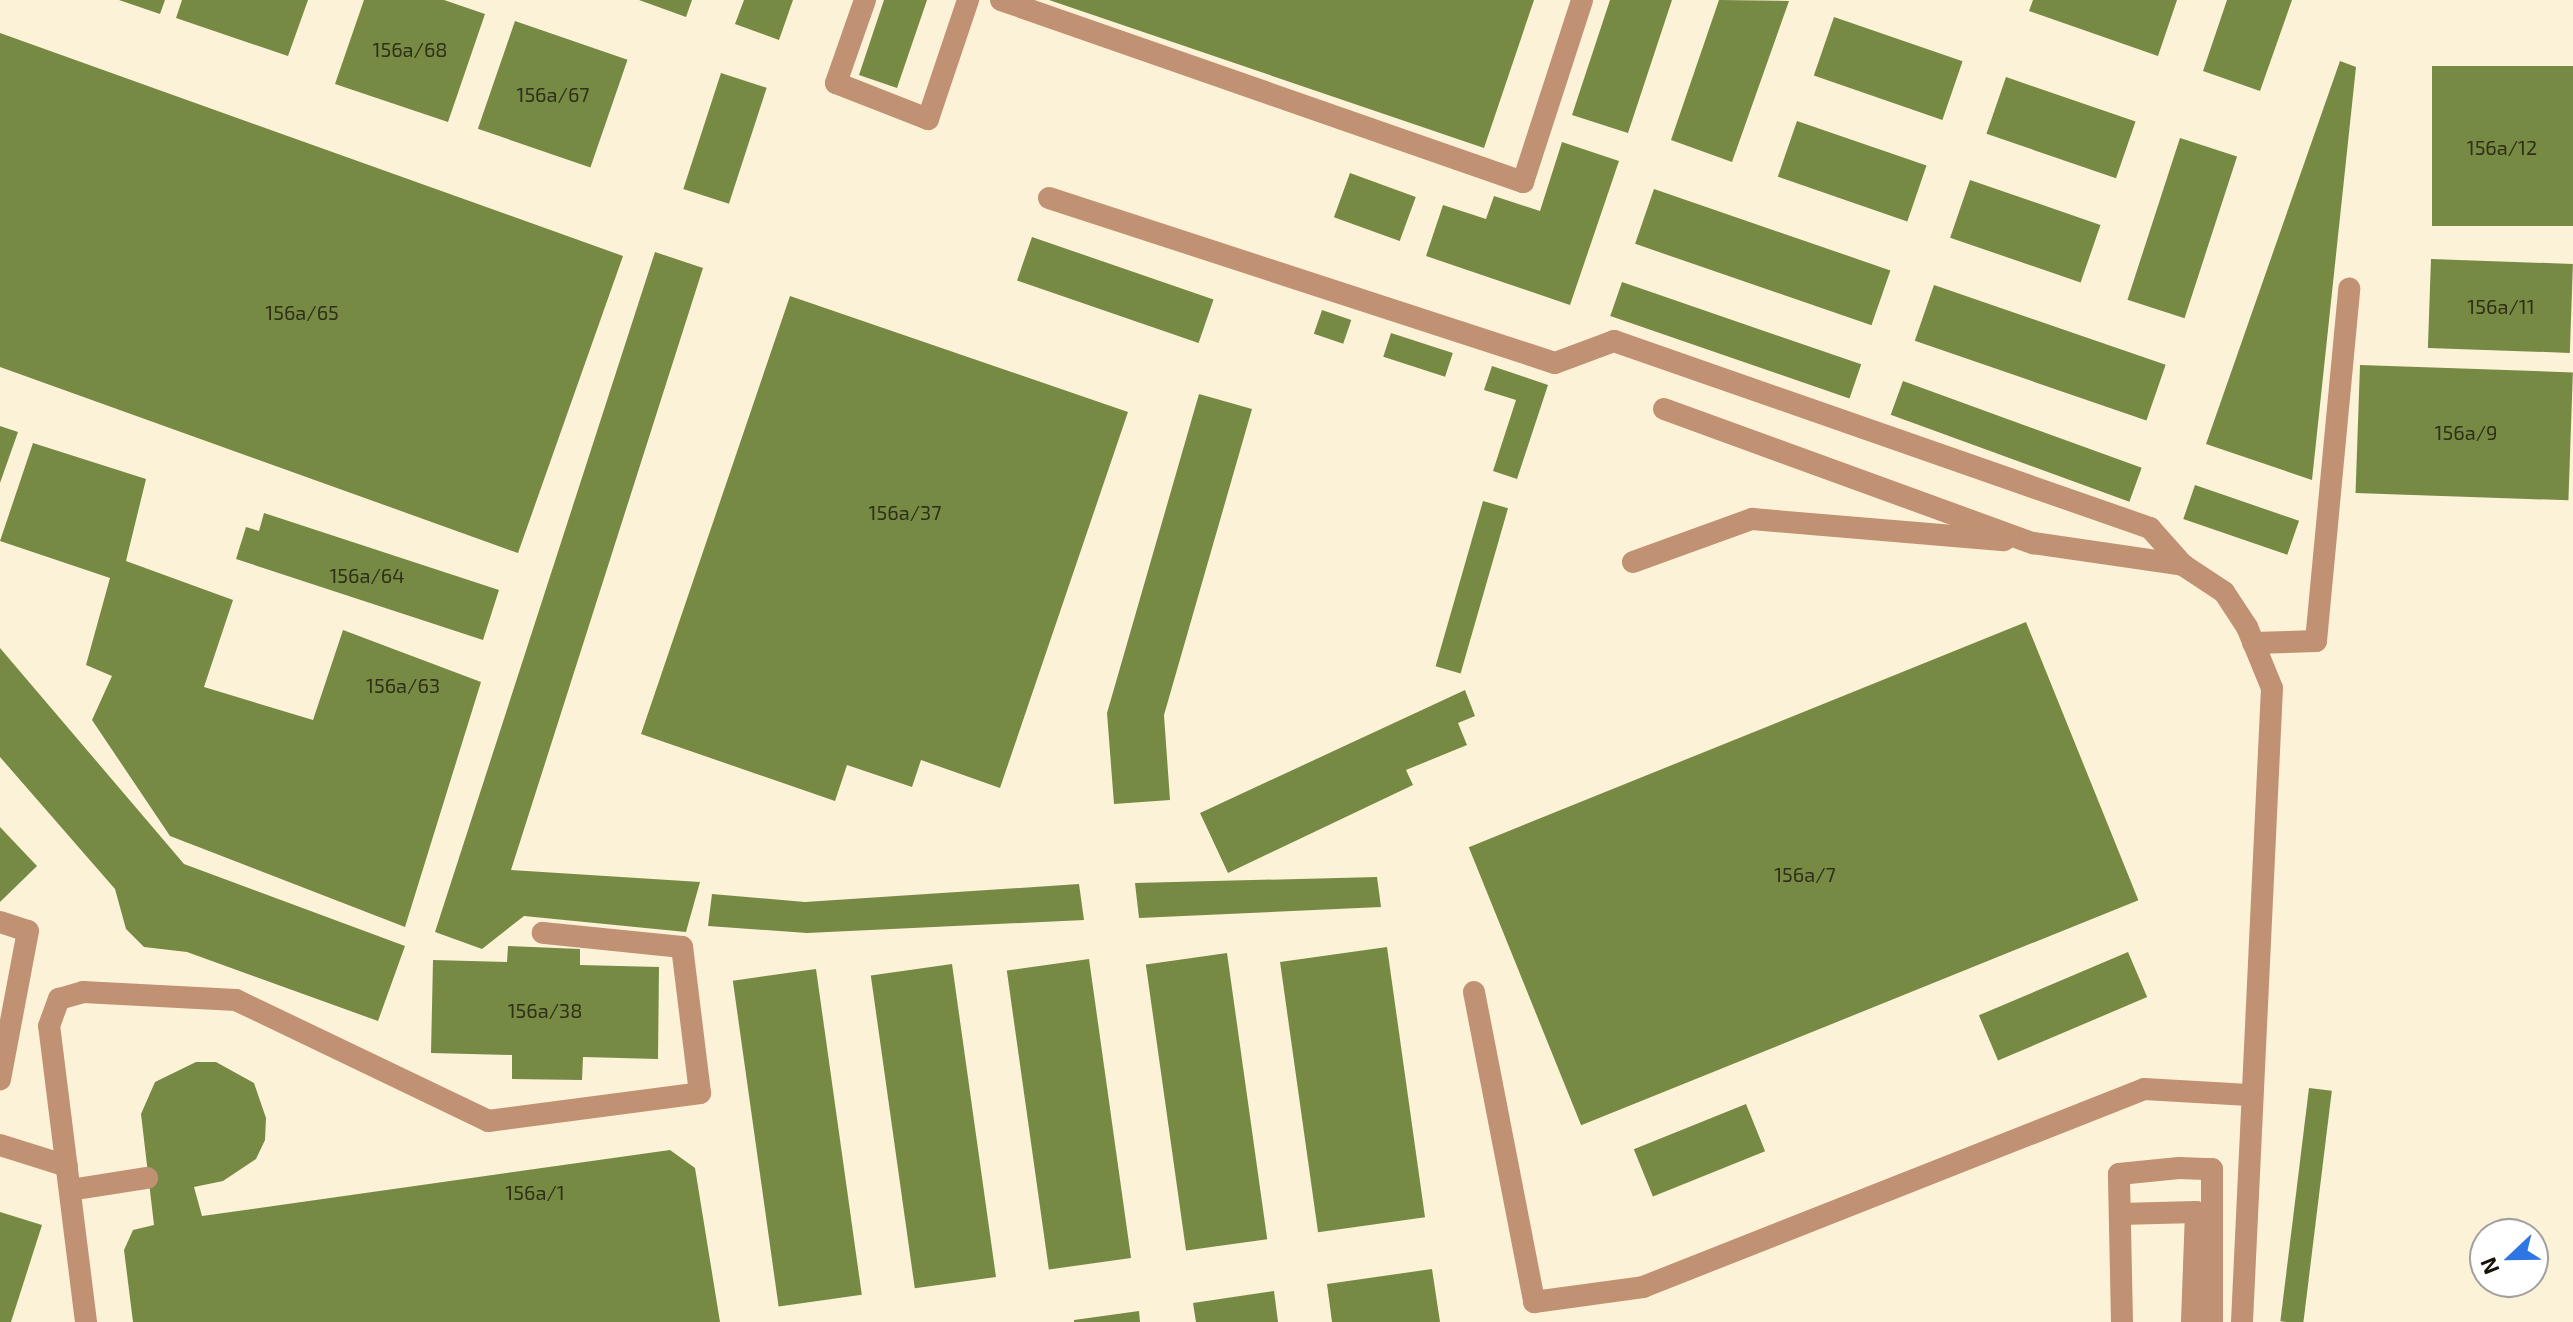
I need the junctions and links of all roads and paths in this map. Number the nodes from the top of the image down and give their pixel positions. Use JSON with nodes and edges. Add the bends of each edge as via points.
{"nodes":[{"id":1,"x":865,"y":0,"type":"edge"},
{"id":2,"x":968,"y":0,"type":"edge"},
{"id":3,"x":1001,"y":0,"type":"edge"},
{"id":4,"x":1582,"y":0,"type":"edge"},
{"id":5,"x":1049,"y":198,"type":"dead end"},
{"id":6,"x":2349,"y":289,"type":"dead end"},
{"id":7,"x":1664,"y":409,"type":"dead end"},
{"id":8,"x":2033,"y":543,"type":"junction"},
{"id":9,"x":1633,"y":562,"type":"dead end"},
{"id":10,"x":2183,"y":565,"type":"junction"},
{"id":11,"x":2253,"y":643,"type":"junction"},
{"id":12,"x":0,"y":922,"type":"edge"},
{"id":13,"x":543,"y":933,"type":"dead end"},
{"id":14,"x":1474,"y":992,"type":"dead end"},
{"id":15,"x":0,"y":1079,"type":"edge"},
{"id":16,"x":2249,"y":1095,"type":"junction"},
{"id":17,"x":0,"y":1145,"type":"edge"},
{"id":18,"x":67,"y":1166,"type":"junction"},
{"id":19,"x":147,"y":1178,"type":"dead end"},
{"id":20,"x":70,"y":1190,"type":"junction"},
{"id":21,"x":2120,"y":1214,"type":"junction"},
{"id":22,"x":86,"y":1322,"type":"edge"},
{"id":23,"x":2122,"y":1322,"type":"edge"},
{"id":24,"x":2192,"y":1322,"type":"edge"},
{"id":25,"x":2212,"y":1322,"type":"edge"},
{"id":26,"x":2242,"y":1322,"type":"edge"}],
"edges":[{"from":1,"to":2,"type":"lane","via":[[836,83],[928,119]]},
{"from":3,"to":4,"type":"lane","via":[[1523,182]]},
{"from":5,"to":10,"type":"lane","via":[[1555,363],[1614,341],[2150,528]]},
{"from":6,"to":11,"type":"lane","via":[[2316,641]]},
{"from":7,"to":8,"type":"lane"},
{"from":8,"to":9,"type":"lane","via":[[1752,519]]},
{"from":8,"to":10,"type":"lane"},
{"from":10,"to":11,"type":"lane","via":[[2224,592]]},
{"from":11,"to":16,"type":"lane","via":[[2272,688]]},
{"from":12,"to":15,"type":"lane","via":[[28,931]]},
{"from":13,"to":18,"type":"lane","via":[[682,947],[700,1093],[488,1121],[236,1000],[70,992],[51,1011],[49,1026]]},
{"from":14,"to":16,"type":"lane","via":[[1534,1302],[1643,1287],[2144,1089]]},
{"from":16,"to":26,"type":"lane"},
{"from":17,"to":18,"type":"lane"},
{"from":18,"to":20,"type":"lane"},
{"from":19,"to":20,"type":"lane"},
{"from":20,"to":22,"type":"lane"},
{"from":21,"to":23,"type":"lane"},
{"from":21,"to":24,"type":"lane","via":[[2196,1212]]},
{"from":21,"to":25,"type":"lane","via":[[2119,1174],[2212,1169]]}]}
